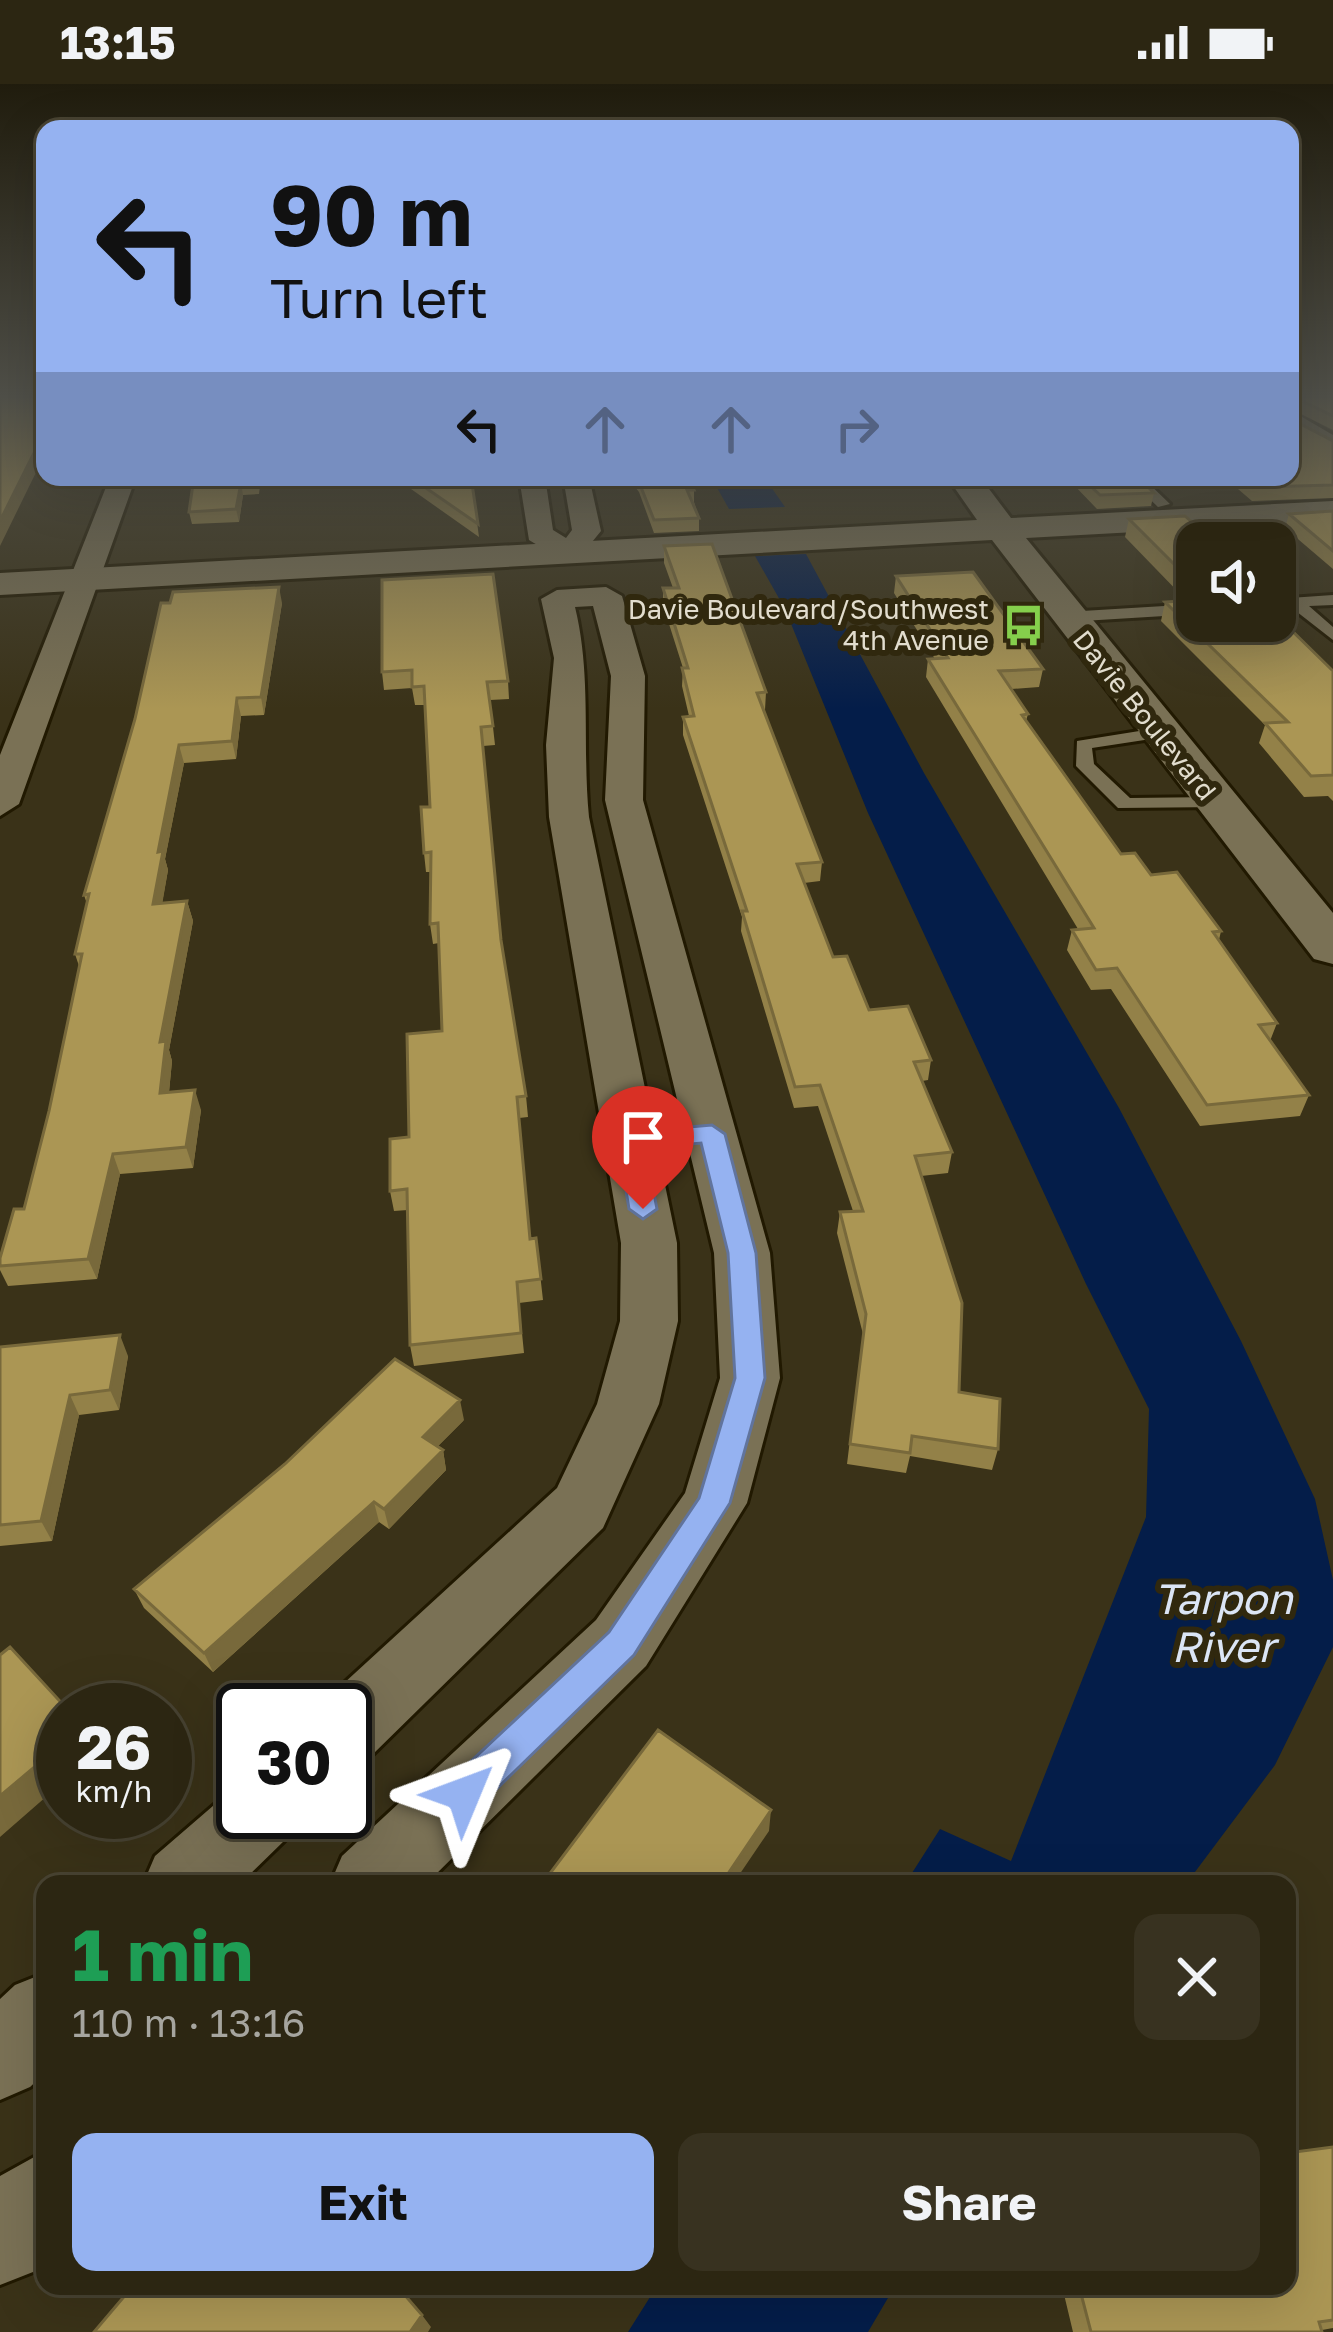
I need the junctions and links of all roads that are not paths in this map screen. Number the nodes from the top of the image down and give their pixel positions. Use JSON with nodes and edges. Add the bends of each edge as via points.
{"nodes":[{"id":1,"x":115,"y":499,"type":"edge"},
{"id":2,"x":542,"y":499,"type":"edge"},
{"id":3,"x":575,"y":499,"type":"edge"},
{"id":4,"x":980,"y":499,"type":"edge"},
{"id":5,"x":1158,"y":499,"type":"edge"},
{"id":6,"x":1259,"y":499,"type":"edge"},
{"id":7,"x":1163,"y":504,"type":"junction"},
{"id":8,"x":1333,"y":511,"type":"edge"},
{"id":9,"x":995,"y":519,"type":"junction"},
{"id":10,"x":0,"y":562,"type":"edge"},
{"id":11,"x":572,"y":562,"type":"junction"},
{"id":12,"x":91,"y":568,"type":"junction"},
{"id":13,"x":0,"y":584,"type":"edge"},
{"id":14,"x":1333,"y":600,"type":"edge"},
{"id":15,"x":1296,"y":602,"type":"edge"},
{"id":16,"x":1296,"y":603,"type":"edge"},
{"id":17,"x":1176,"y":610,"type":"edge"},
{"id":18,"x":1066,"y":617,"type":"junction"},
{"id":19,"x":1333,"y":635,"type":"edge"},
{"id":20,"x":1158,"y":733,"type":"junction"},
{"id":21,"x":1215,"y":803,"type":"junction"},
{"id":22,"x":0,"y":804,"type":"edge"},
{"id":23,"x":1333,"y":948,"type":"edge"},
{"id":24,"x":712,"y":1134,"type":"junction"},
{"id":25,"x":631,"y":1141,"type":"junction"},
{"id":26,"x":372,"y":1705,"type":"edge"},
{"id":27,"x":230,"y":1839,"type":"edge"},
{"id":28,"x":192,"y":1875,"type":"edge"},
{"id":29,"x":379,"y":1875,"type":"edge"},
{"id":30,"x":36,"y":2023,"type":"edge"},
{"id":31,"x":0,"y":2057,"type":"edge"},
{"id":32,"x":36,"y":2205,"type":"edge"},
{"id":33,"x":0,"y":2239,"type":"edge"}],
"edges":[{"from":1,"to":12,"type":"street"},
{"from":2,"to":11,"type":"street"},
{"from":3,"to":11,"type":"street"},
{"from":4,"to":9,"type":"main road","name":"Davie Boulevard"},
{"from":5,"to":7,"type":"lane"},
{"from":6,"to":7,"type":"main road"},
{"from":7,"to":9,"type":"main road"},
{"from":8,"to":9,"type":"main road"},
{"from":9,"to":11,"type":"main road"},
{"from":9,"to":18,"type":"main road","name":"Davie Boulevard"},
{"from":10,"to":12,"type":"main road"},
{"from":11,"to":12,"type":"main road"},
{"from":11,"to":24,"type":"street","via":[[628,676],[624,800]]},
{"from":11,"to":25,"type":"street","via":[[569,817]]},
{"from":12,"to":13,"type":"main road"},
{"from":12,"to":22,"type":"street"},
{"from":14,"to":15,"type":"lane"},
{"from":16,"to":19,"type":"lane"},
{"from":17,"to":18,"type":"lane"},
{"from":18,"to":20,"type":"main road","name":"Davie Boulevard"},
{"from":20,"to":21,"type":"main road","name":"Davie Boulevard"},
{"from":20,"to":21,"type":"lane","via":[[1091,741],[1083,745],[1085,766],[1125,804]]},
{"from":21,"to":23,"type":"main road","name":"Davie Boulevard"},
{"from":24,"to":25,"type":"street"},
{"from":24,"to":29,"type":"street","via":[[742,1253],[750,1378],[714,1503],[621,1643]]},
{"from":25,"to":26,"type":"street","via":[[649,1243],[649,1321],[628,1404],[580,1508]]},
{"from":27,"to":28,"type":"street"},
{"from":30,"to":31,"type":"street"},
{"from":32,"to":33,"type":"street"}]}
